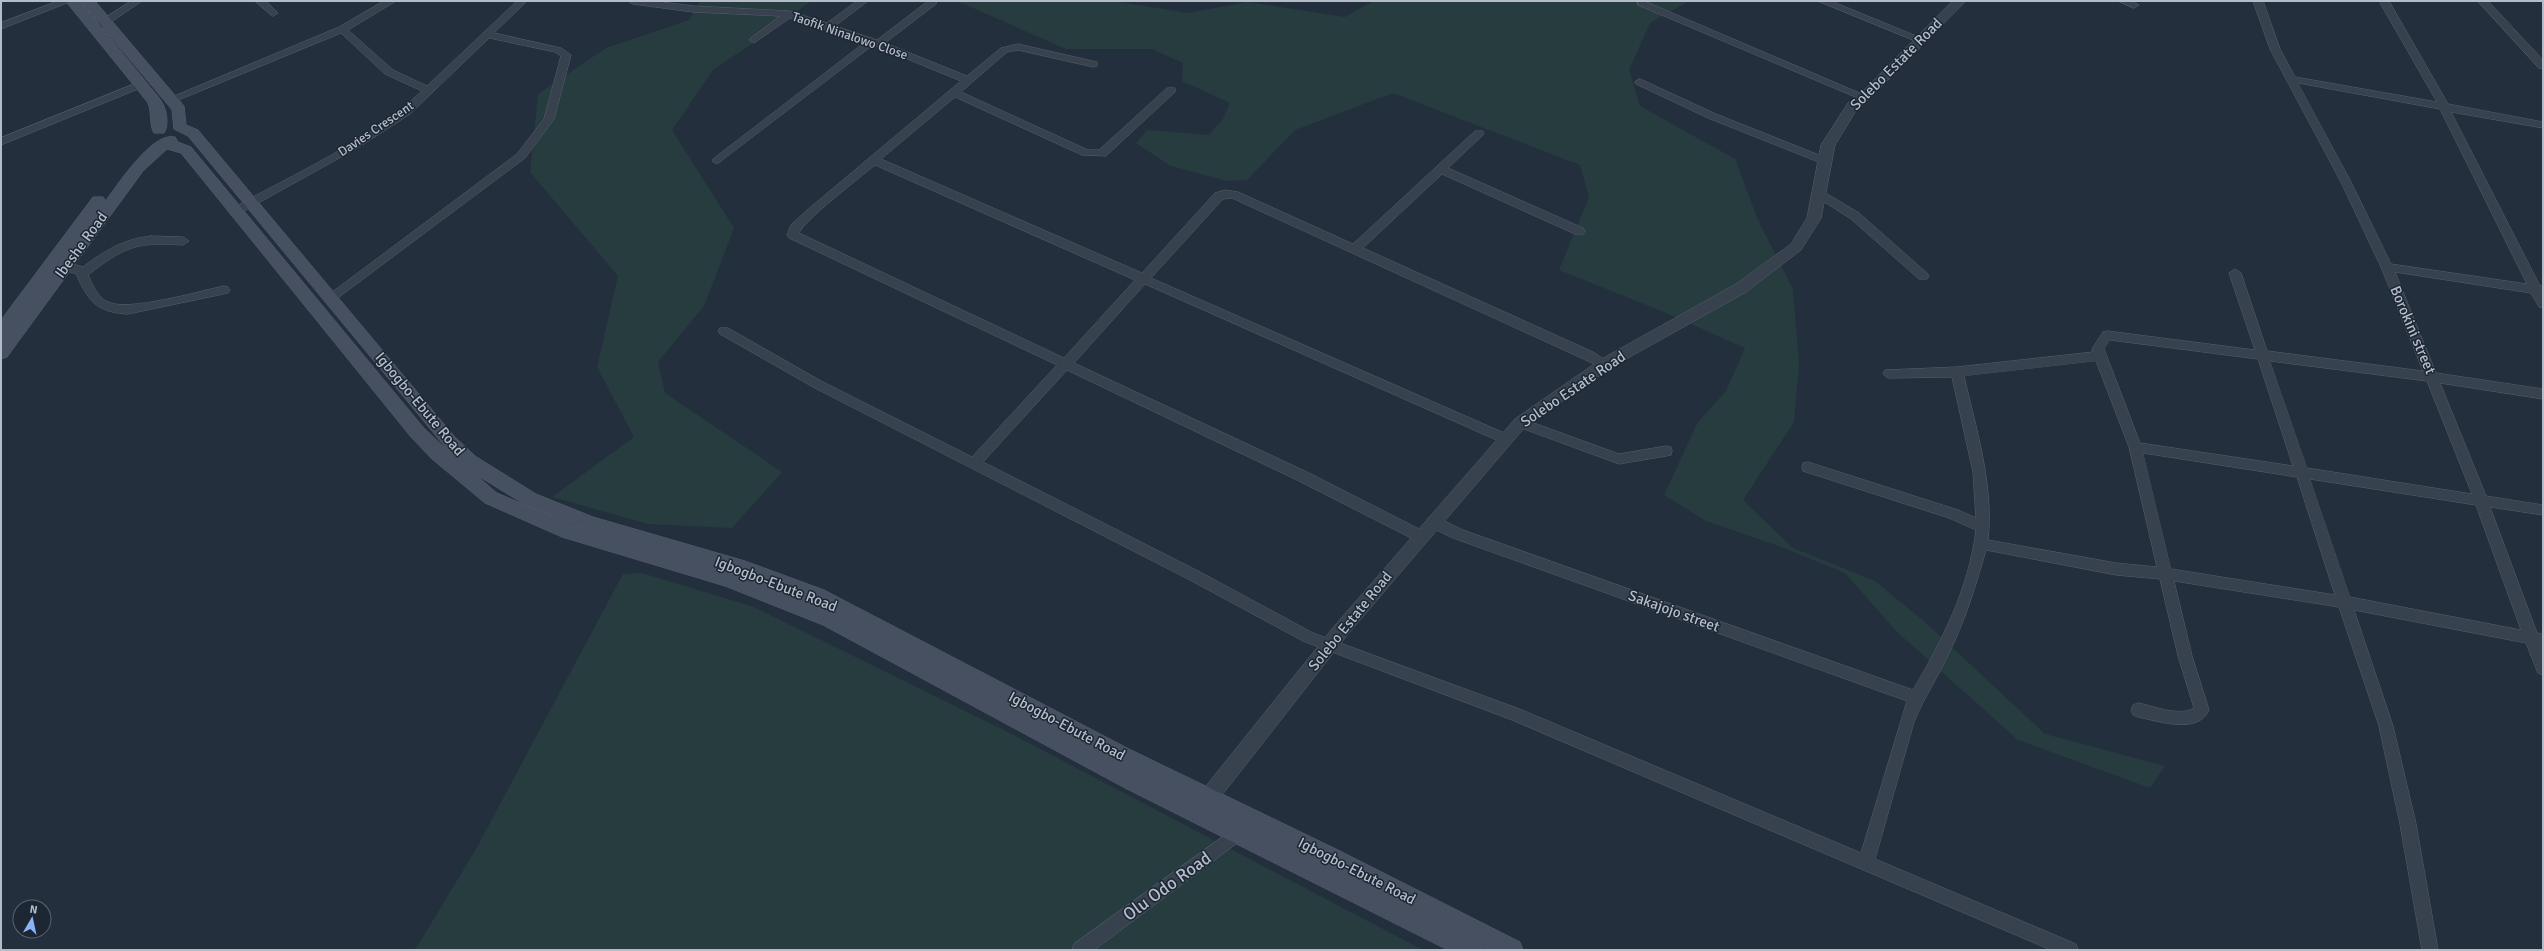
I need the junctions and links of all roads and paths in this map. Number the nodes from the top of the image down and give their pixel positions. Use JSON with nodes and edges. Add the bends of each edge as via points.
{"nodes":[{"id":1,"x":67,"y":1,"type":"edge"},
{"id":2,"x":73,"y":1,"type":"edge"},
{"id":3,"x":88,"y":1,"type":"edge"},
{"id":4,"x":136,"y":1,"type":"edge"},
{"id":5,"x":260,"y":1,"type":"edge"},
{"id":6,"x":391,"y":1,"type":"edge"},
{"id":7,"x":522,"y":1,"type":"edge"},
{"id":8,"x":633,"y":1,"type":"edge"},
{"id":9,"x":863,"y":1,"type":"edge"},
{"id":10,"x":1823,"y":1,"type":"edge"},
{"id":11,"x":1960,"y":1,"type":"edge"},
{"id":12,"x":2123,"y":1,"type":"edge"},
{"id":13,"x":2258,"y":1,"type":"edge"},
{"id":14,"x":2384,"y":1,"type":"edge"},
{"id":15,"x":2481,"y":1,"type":"edge"},
{"id":16,"x":934,"y":2,"type":"edge"},
{"id":17,"x":1641,"y":3,"type":"dead end"},
{"id":18,"x":2134,"y":5,"type":"dead end"},
{"id":19,"x":273,"y":13,"type":"dead end"},
{"id":20,"x":789,"y":14,"type":"junction"},
{"id":21,"x":101,"y":25,"type":"junction"},
{"id":22,"x":1,"y":26,"type":"edge"},
{"id":23,"x":828,"y":27,"type":"junction"},
{"id":24,"x":342,"y":29,"type":"junction"},
{"id":25,"x":487,"y":35,"type":"junction"},
{"id":26,"x":754,"y":40,"type":"dead end"},
{"id":27,"x":1921,"y":40,"type":"junction"},
{"id":28,"x":874,"y":43,"type":"junction"},
{"id":29,"x":1093,"y":64,"type":"dead end"},
{"id":30,"x":2543,"y":66,"type":"edge"},
{"id":31,"x":968,"y":80,"type":"junction"},
{"id":32,"x":2291,"y":80,"type":"junction"},
{"id":33,"x":1640,"y":82,"type":"dead end"},
{"id":34,"x":139,"y":84,"type":"junction"},
{"id":35,"x":1171,"y":90,"type":"dead end"},
{"id":36,"x":429,"y":91,"type":"junction"},
{"id":37,"x":954,"y":92,"type":"junction"},
{"id":38,"x":1864,"y":97,"type":"junction"},
{"id":39,"x":172,"y":100,"type":"junction"},
{"id":40,"x":2444,"y":106,"type":"junction"},
{"id":41,"x":2543,"y":125,"type":"edge"},
{"id":42,"x":168,"y":133,"type":"junction"},
{"id":43,"x":1480,"y":133,"type":"dead end"},
{"id":44,"x":1,"y":142,"type":"edge"},
{"id":45,"x":874,"y":160,"type":"junction"},
{"id":46,"x":717,"y":161,"type":"dead end"},
{"id":47,"x":1825,"y":162,"type":"junction"},
{"id":48,"x":1440,"y":169,"type":"junction"},
{"id":49,"x":1819,"y":193,"type":"junction"},
{"id":50,"x":243,"y":208,"type":"junction"},
{"id":51,"x":1579,"y":231,"type":"dead end"},
{"id":52,"x":183,"y":240,"type":"dead end"},
{"id":53,"x":1354,"y":250,"type":"junction"},
{"id":54,"x":66,"y":266,"type":"junction"},
{"id":55,"x":2387,"y":267,"type":"junction"},
{"id":56,"x":2235,"y":273,"type":"dead end"},
{"id":57,"x":82,"y":274,"type":"junction"},
{"id":58,"x":1923,"y":276,"type":"dead end"},
{"id":59,"x":1142,"y":280,"type":"junction"},
{"id":60,"x":2539,"y":289,"type":"edge"},
{"id":61,"x":224,"y":290,"type":"dead end"},
{"id":62,"x":331,"y":299,"type":"junction"},
{"id":63,"x":2543,"y":304,"type":"edge"},
{"id":64,"x":724,"y":331,"type":"dead end"},
{"id":65,"x":1,"y":332,"type":"edge"},
{"id":66,"x":1,"y":353,"type":"edge"},
{"id":67,"x":2263,"y":355,"type":"junction"},
{"id":68,"x":2100,"y":356,"type":"junction"},
{"id":69,"x":1064,"y":364,"type":"junction"},
{"id":70,"x":1605,"y":364,"type":"junction"},
{"id":71,"x":1957,"y":372,"type":"junction"},
{"id":72,"x":1890,"y":373,"type":"dead end"},
{"id":73,"x":2432,"y":377,"type":"junction"},
{"id":74,"x":2543,"y":394,"type":"edge"},
{"id":75,"x":1520,"y":423,"type":"junction"},
{"id":76,"x":1506,"y":439,"type":"junction"},
{"id":77,"x":2135,"y":447,"type":"junction"},
{"id":78,"x":1666,"y":451,"type":"dead end"},
{"id":79,"x":974,"y":464,"type":"junction"},
{"id":80,"x":1808,"y":467,"type":"dead end"},
{"id":81,"x":2301,"y":474,"type":"junction"},
{"id":82,"x":2481,"y":501,"type":"junction"},
{"id":83,"x":2543,"y":510,"type":"edge"},
{"id":84,"x":1433,"y":522,"type":"junction"},
{"id":85,"x":1983,"y":527,"type":"junction"},
{"id":86,"x":1420,"y":536,"type":"junction"},
{"id":87,"x":1981,"y":544,"type":"junction"},
{"id":88,"x":2167,"y":574,"type":"junction"},
{"id":89,"x":2345,"y":602,"type":"junction"},
{"id":90,"x":2536,"y":639,"type":"edge"},
{"id":91,"x":1330,"y":646,"type":"junction"},
{"id":92,"x":2543,"y":669,"type":"edge"},
{"id":93,"x":1916,"y":698,"type":"junction"},
{"id":94,"x":2138,"y":710,"type":"dead end"},
{"id":95,"x":1208,"y":797,"type":"junction"},
{"id":96,"x":1196,"y":813,"type":"junction"},
{"id":97,"x":1253,"y":820,"type":"junction"},
{"id":98,"x":1238,"y":834,"type":"junction"},
{"id":99,"x":1866,"y":863,"type":"junction"},
{"id":100,"x":1080,"y":950,"type":"edge"},
{"id":101,"x":1472,"y":950,"type":"edge"},
{"id":102,"x":1512,"y":950,"type":"edge"},
{"id":103,"x":2070,"y":950,"type":"edge"},
{"id":104,"x":2430,"y":950,"type":"edge"}],
"edges":[{"from":1,"to":22,"type":"street"},
{"from":2,"to":21,"type":"main road"},
{"from":3,"to":21,"type":"main road"},
{"from":4,"to":21,"type":"street"},
{"from":5,"to":19,"type":"street"},
{"from":6,"to":24,"type":"street"},
{"from":7,"to":25,"type":"street","name":"Davies Crescent"},
{"from":8,"to":20,"type":"street","name":"Taofik Ninalowo Close","via":[[693,10]]},
{"from":9,"to":23,"type":"street"},
{"from":10,"to":27,"type":"street"},
{"from":11,"to":27,"type":"street","name":"Solebo Estate Road"},
{"from":12,"to":18,"type":"street"},
{"from":13,"to":32,"type":"street","name":"Borokini street","via":[[2275,49]]},
{"from":14,"to":40,"type":"street"},
{"from":15,"to":30,"type":"street"},
{"from":16,"to":28,"type":"street"},
{"from":17,"to":38,"type":"street"},
{"from":20,"to":23,"type":"street","name":"Taofik Ninalowo Close"},
{"from":20,"to":26,"type":"street"},
{"from":21,"to":34,"type":"main road"},
{"from":21,"to":39,"type":"main road"},
{"from":23,"to":28,"type":"street","name":"Taofik Ninalowo Close"},
{"from":24,"to":36,"type":"street","via":[[389,72]]},
{"from":24,"to":39,"type":"street"},
{"from":25,"to":36,"type":"street","name":"Davies Crescent"},
{"from":25,"to":62,"type":"street","via":[[558,50],[566,55],[548,118],[542,130],[521,156]]},
{"from":27,"to":38,"type":"street","name":"Solebo Estate Road"},
{"from":28,"to":31,"type":"street","name":"Taofik Ninalowo Close"},
{"from":28,"to":46,"type":"street"},
{"from":29,"to":31,"type":"street","via":[[1011,47]]},
{"from":31,"to":37,"type":"street"},
{"from":32,"to":40,"type":"street"},
{"from":32,"to":55,"type":"street","name":"Borokini street","via":[[2346,182]]},
{"from":33,"to":47,"type":"street","via":[[1712,116]]},
{"from":34,"to":42,"type":"main road","via":[[155,102]]},
{"from":34,"to":44,"type":"street"},
{"from":35,"to":37,"type":"street","via":[[1102,154],[1086,153]]},
{"from":36,"to":50,"type":"street","name":"Davies Crescent","via":[[406,112],[356,145]]},
{"from":37,"to":45,"type":"street"},
{"from":38,"to":47,"type":"street","name":"Solebo Estate Road","via":[[1852,106],[1828,145]]},
{"from":39,"to":42,"type":"main road","via":[[179,109]]},
{"from":40,"to":41,"type":"street"},
{"from":40,"to":60,"type":"street"},
{"from":42,"to":50,"type":"main road","name":"Igbogbo-Ebute Road","via":[[171,145],[186,150]]},
{"from":42,"to":54,"type":"main road","name":"Ibeshe Road","via":[[138,168]]},
{"from":42,"to":65,"type":"main road","name":"Ibeshe Road","via":[[124,167]]},
{"from":43,"to":48,"type":"street"},
{"from":45,"to":59,"type":"street"},
{"from":45,"to":69,"type":"street","via":[[795,228],[793,236]]},
{"from":47,"to":49,"type":"street","name":"Solebo Estate Road"},
{"from":48,"to":51,"type":"street"},
{"from":48,"to":53,"type":"street"},
{"from":49,"to":58,"type":"street","via":[[1855,216]]},
{"from":49,"to":70,"type":"street","name":"Solebo Estate Road","via":[[1814,218],[1796,247],[1741,288]]},
{"from":50,"to":62,"type":"main road","name":"Igbogbo-Ebute Road"},
{"from":50,"to":96,"type":"main road","name":"Igbogbo-Ebute Road","via":[[315,305],[417,432],[438,454],[491,498],[569,532],[728,579],[830,619]]},
{"from":52,"to":57,"type":"street","via":[[132,240],[109,252]]},
{"from":53,"to":59,"type":"street","via":[[1234,195],[1225,194],[1219,196]]},
{"from":53,"to":70,"type":"street"},
{"from":54,"to":57,"type":"street","via":[[81,271]]},
{"from":54,"to":66,"type":"main road","name":"Ibeshe Road"},
{"from":55,"to":60,"type":"street"},
{"from":55,"to":73,"type":"street","name":"Borokini street"},
{"from":56,"to":67,"type":"street"},
{"from":57,"to":61,"type":"street","via":[[95,300],[104,307],[115,310],[128,310]]},
{"from":59,"to":69,"type":"street"},
{"from":59,"to":76,"type":"street"},
{"from":60,"to":63,"type":"street"},
{"from":62,"to":95,"type":"main road","name":"Igbogbo-Ebute Road","via":[[448,441],[469,461],[530,499],[589,523],[745,569],[817,596],[1122,756]]},
{"from":64,"to":79,"type":"street","via":[[823,387]]},
{"from":67,"to":68,"type":"street","via":[[2107,336],[2098,349]]},
{"from":67,"to":73,"type":"street"},
{"from":67,"to":81,"type":"street"},
{"from":68,"to":71,"type":"street"},
{"from":68,"to":77,"type":"street"},
{"from":69,"to":79,"type":"street"},
{"from":69,"to":86,"type":"street","via":[[1304,477]]},
{"from":70,"to":75,"type":"street","name":"Solebo Estate Road"},
{"from":71,"to":72,"type":"street"},
{"from":71,"to":85,"type":"street","via":[[1979,472]]},
{"from":73,"to":74,"type":"street"},
{"from":73,"to":82,"type":"street","name":"Borokini street"},
{"from":75,"to":76,"type":"street","name":"Solebo Estate Road"},
{"from":75,"to":78,"type":"street","via":[[1619,459]]},
{"from":76,"to":84,"type":"street","name":"Solebo Estate Road"},
{"from":77,"to":81,"type":"street"},
{"from":77,"to":88,"type":"street"},
{"from":79,"to":91,"type":"street","via":[[1195,576],[1308,637]]},
{"from":80,"to":85,"type":"street","via":[[1954,514]]},
{"from":81,"to":82,"type":"street"},
{"from":81,"to":89,"type":"street"},
{"from":82,"to":83,"type":"street"},
{"from":82,"to":90,"type":"street","name":"Borokini street"},
{"from":84,"to":86,"type":"street","name":"Solebo Estate Road"},
{"from":84,"to":93,"type":"street","name":"Sakajojo street","via":[[1458,534]]},
{"from":85,"to":87,"type":"street"},
{"from":86,"to":91,"type":"street","name":"Solebo Estate Road"},
{"from":87,"to":88,"type":"street","via":[[2116,569]]},
{"from":87,"to":93,"type":"street","via":[[1960,616],[1943,652]]},
{"from":88,"to":89,"type":"street"},
{"from":88,"to":94,"type":"street","via":[[2185,656],[2202,710],[2197,716],[2186,718]]},
{"from":89,"to":90,"type":"street"},
{"from":89,"to":104,"type":"street","via":[[2386,726],[2408,824]]},
{"from":90,"to":92,"type":"street","name":"Borokini street"},
{"from":91,"to":95,"type":"street","name":"Solebo Estate Road"},
{"from":91,"to":99,"type":"street","via":[[1517,715]]},
{"from":93,"to":99,"type":"street"},
{"from":95,"to":96,"type":"street","name":"Solebo Estate Road"},
{"from":95,"to":97,"type":"main road","name":"Igbogbo-Ebute Road"},
{"from":96,"to":98,"type":"main road","name":"Igbogbo-Ebute Road"},
{"from":97,"to":98,"type":"street","name":"Olu Odo Road"},
{"from":97,"to":102,"type":"main road","name":"Igbogbo-Ebute Road"},
{"from":98,"to":100,"type":"street","name":"Olu Odo Road"},
{"from":98,"to":101,"type":"main road","name":"Igbogbo-Ebute Road"},
{"from":99,"to":103,"type":"street"}]}
